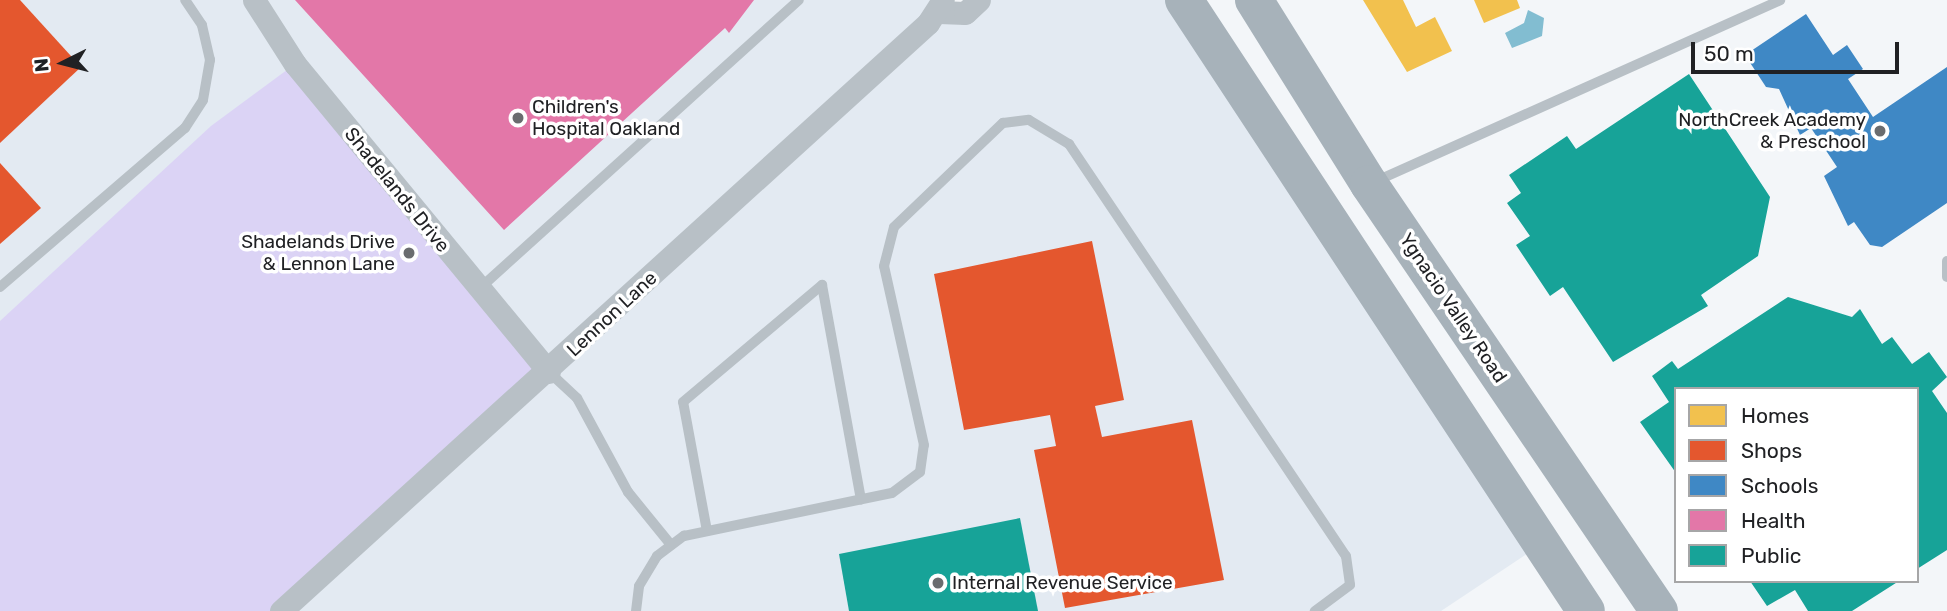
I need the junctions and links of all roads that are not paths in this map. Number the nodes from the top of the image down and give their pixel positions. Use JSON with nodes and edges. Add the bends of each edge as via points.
{"nodes":[{"id":1,"x":185,"y":0,"type":"edge"},
{"id":2,"x":254,"y":0,"type":"edge"},
{"id":3,"x":799,"y":0,"type":"edge"},
{"id":4,"x":979,"y":0,"type":"edge"},
{"id":5,"x":1184,"y":0,"type":"edge"},
{"id":6,"x":1254,"y":0,"type":"edge"},
{"id":7,"x":1780,"y":0,"type":"edge"},
{"id":8,"x":941,"y":6,"type":"edge"},
{"id":9,"x":1369,"y":184,"type":"junction"},
{"id":10,"x":1947,"y":261,"type":"edge"},
{"id":11,"x":1947,"y":277,"type":"edge"},
{"id":12,"x":0,"y":287,"type":"edge"},
{"id":13,"x":479,"y":289,"type":"junction"},
{"id":14,"x":549,"y":372,"type":"junction"},
{"id":15,"x":861,"y":499,"type":"junction"},
{"id":16,"x":707,"y":531,"type":"junction"},
{"id":17,"x":671,"y":545,"type":"junction"},
{"id":18,"x":281,"y":611,"type":"edge"},
{"id":19,"x":636,"y":611,"type":"edge"},
{"id":20,"x":1315,"y":611,"type":"edge"},
{"id":21,"x":1586,"y":611,"type":"edge"},
{"id":22,"x":1659,"y":611,"type":"edge"}],
"edges":[{"from":1,"to":12,"type":"lane","via":[[202,25],[210,60],[203,100],[185,128]]},
{"from":2,"to":13,"type":"street","name":"Shadelands Drive","via":[[295,64]]},
{"from":3,"to":13,"type":"lane"},
{"from":4,"to":8,"type":"street","name":"Lennon Lane","via":[[965,13]]},
{"from":5,"to":21,"type":"highway"},
{"from":6,"to":9,"type":"highway","name":"Ygnacio Valley Road"},
{"from":7,"to":9,"type":"lane"},
{"from":8,"to":14,"type":"street","name":"Lennon Lane"},
{"from":9,"to":22,"type":"highway","name":"Ygnacio Valley Road"},
{"from":10,"to":11,"type":"lane"},
{"from":13,"to":14,"type":"street","name":"Shadelands Drive"},
{"from":14,"to":17,"type":"lane","via":[[577,398],[628,492]]},
{"from":14,"to":18,"type":"street","name":"Lennon Lane"},
{"from":15,"to":16,"type":"lane"},
{"from":15,"to":16,"type":"lane","via":[[822,285],[683,402]]},
{"from":15,"to":20,"type":"lane","via":[[892,493],[920,472],[924,445],[884,266],[894,227],[1003,123],[1029,120],[1069,144],[1346,556],[1350,586]]},
{"from":16,"to":17,"type":"lane"},
{"from":17,"to":19,"type":"lane","via":[[639,586]]}]}
